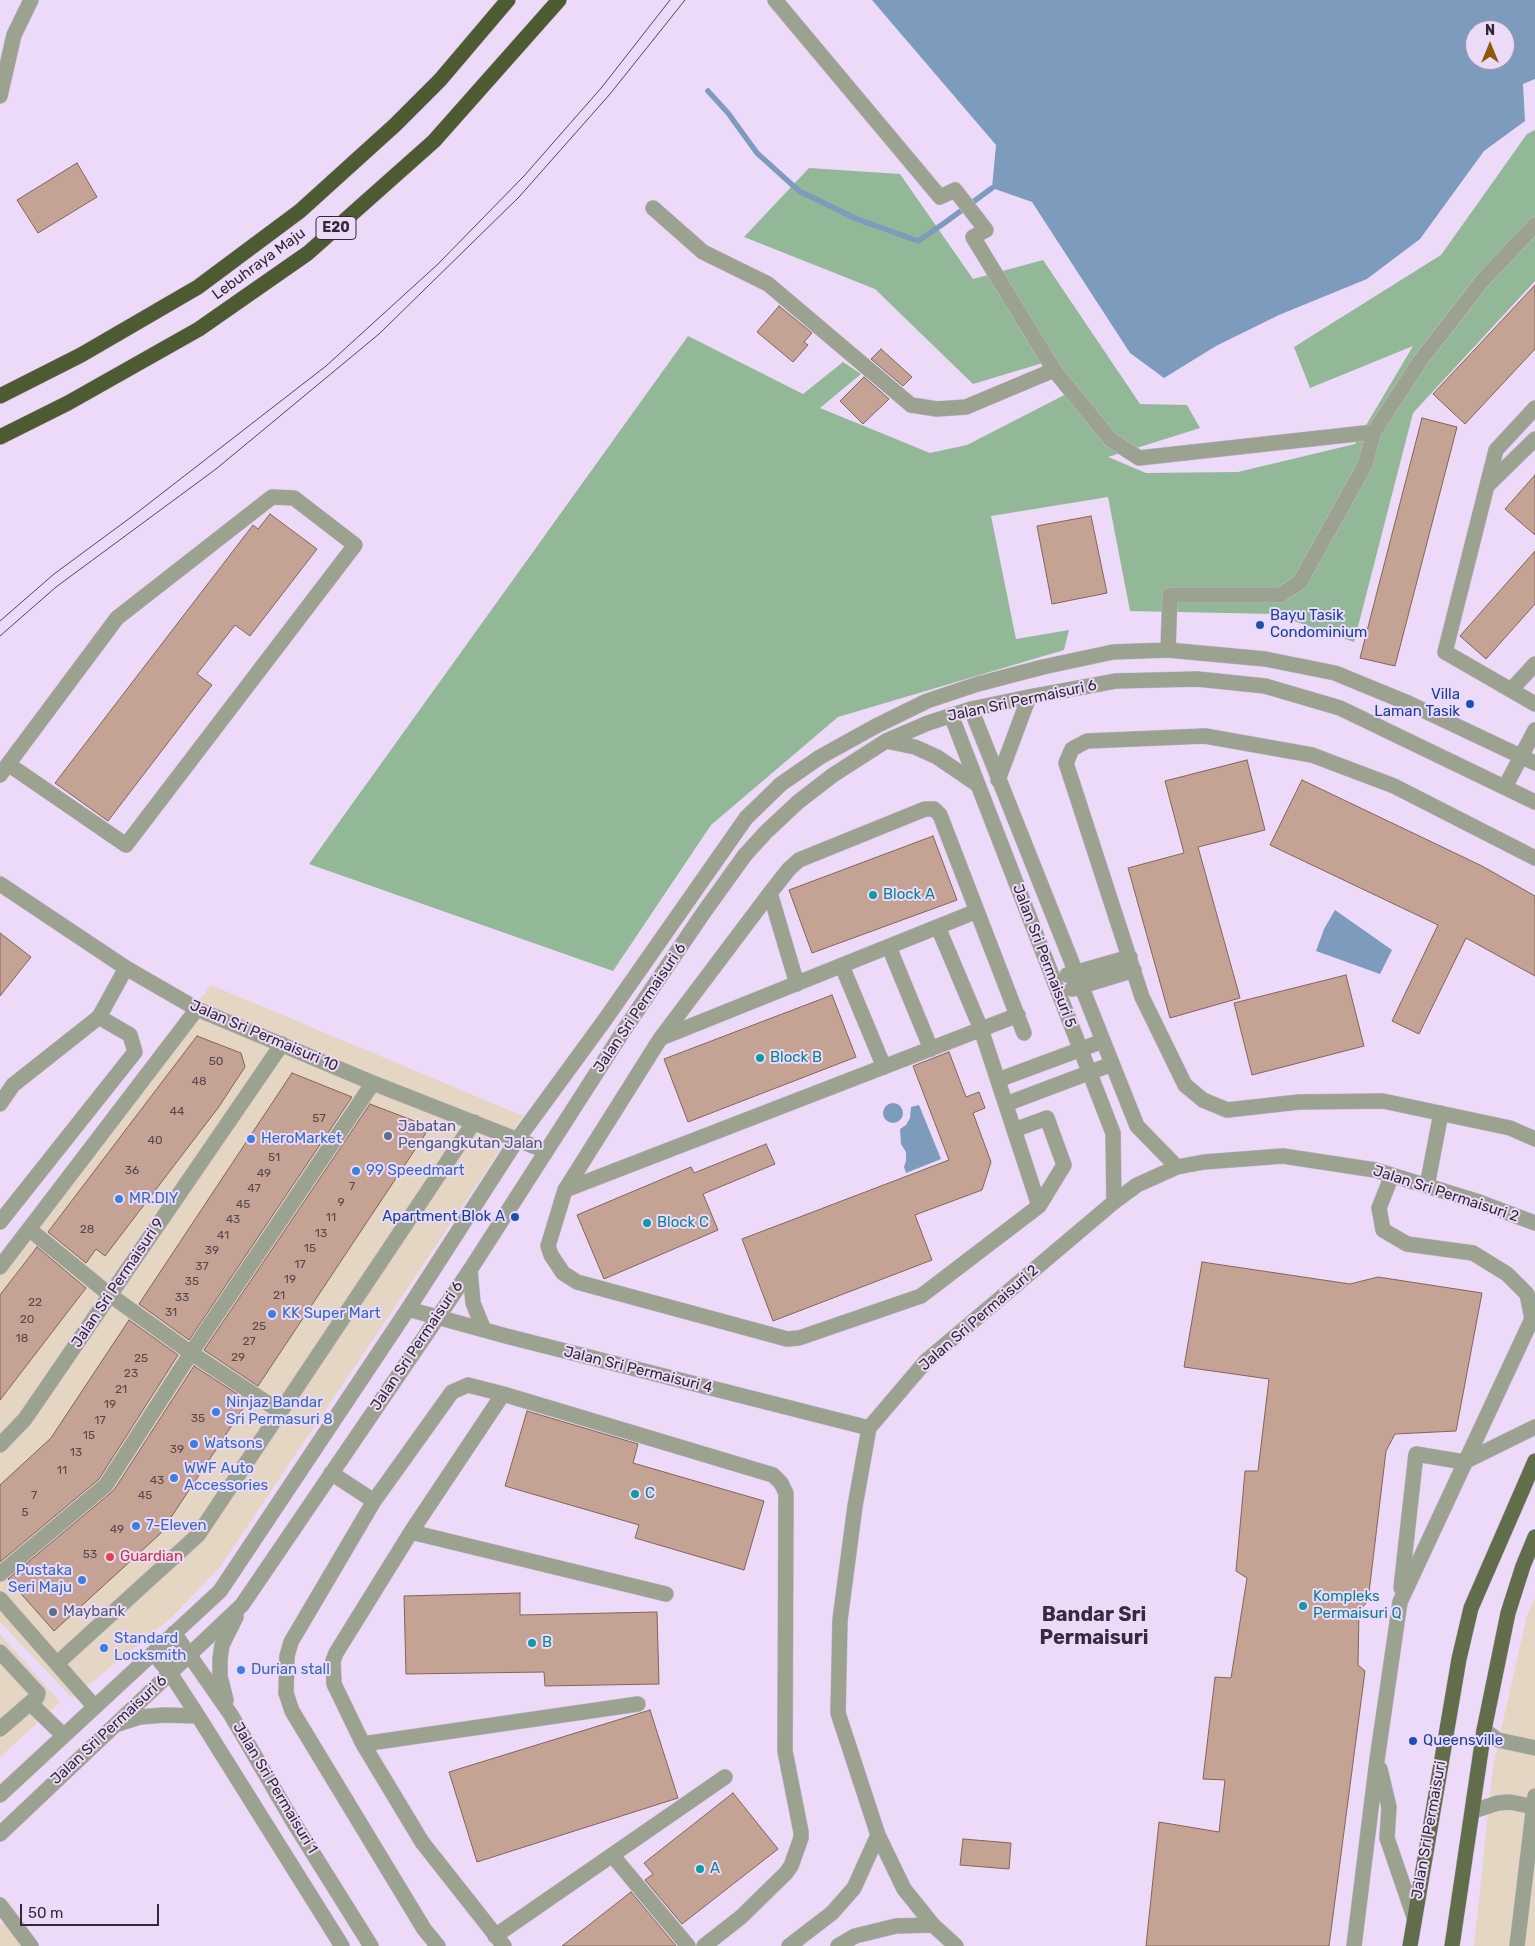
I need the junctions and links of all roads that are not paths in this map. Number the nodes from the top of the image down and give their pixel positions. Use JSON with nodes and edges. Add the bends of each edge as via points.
{"nodes":[{"id":1,"x":31,"y":0,"type":"edge"},
{"id":2,"x":508,"y":0,"type":"edge"},
{"id":3,"x":558,"y":0,"type":"edge"},
{"id":4,"x":775,"y":0,"type":"edge"},
{"id":5,"x":0,"y":96,"type":"edge"},
{"id":6,"x":653,"y":208,"type":"dead end"},
{"id":7,"x":1535,"y":225,"type":"edge"},
{"id":8,"x":1054,"y":370,"type":"junction"},
{"id":9,"x":0,"y":396,"type":"edge"},
{"id":10,"x":1535,"y":408,"type":"edge"},
{"id":11,"x":1374,"y":432,"type":"junction"},
{"id":12,"x":0,"y":437,"type":"edge"},
{"id":13,"x":1535,"y":439,"type":"edge"},
{"id":14,"x":1488,"y":485,"type":"junction"},
{"id":15,"x":1168,"y":650,"type":"junction"},
{"id":16,"x":1535,"y":664,"type":"edge"},
{"id":17,"x":978,"y":684,"type":"junction"},
{"id":18,"x":1511,"y":690,"type":"junction"},
{"id":19,"x":1029,"y":697,"type":"junction"},
{"id":20,"x":927,"y":702,"type":"junction"},
{"id":21,"x":1535,"y":704,"type":"edge"},
{"id":22,"x":954,"y":709,"type":"junction"},
{"id":23,"x":971,"y":710,"type":"junction"},
{"id":24,"x":1534,"y":731,"type":"edge"},
{"id":25,"x":886,"y":741,"type":"junction"},
{"id":26,"x":1521,"y":756,"type":"junction"},
{"id":27,"x":1535,"y":763,"type":"edge"},
{"id":28,"x":4,"y":770,"type":"edge"},
{"id":29,"x":998,"y":780,"type":"junction"},
{"id":30,"x":978,"y":785,"type":"junction"},
{"id":31,"x":1505,"y":787,"type":"junction"},
{"id":32,"x":1535,"y":802,"type":"edge"},
{"id":33,"x":1535,"y":858,"type":"edge"},
{"id":34,"x":0,"y":884,"type":"edge"},
{"id":35,"x":770,"y":893,"type":"junction"},
{"id":36,"x":978,"y":911,"type":"junction"},
{"id":37,"x":938,"y":927,"type":"junction"},
{"id":38,"x":888,"y":947,"type":"junction"},
{"id":39,"x":1132,"y":964,"type":"junction"},
{"id":40,"x":842,"y":966,"type":"junction"},
{"id":41,"x":126,"y":968,"type":"junction"},
{"id":42,"x":1078,"y":979,"type":"junction"},
{"id":43,"x":797,"y":984,"type":"junction"},
{"id":44,"x":1056,"y":986,"type":"junction"},
{"id":45,"x":197,"y":1009,"type":"junction"},
{"id":46,"x":1018,"y":1015,"type":"junction"},
{"id":47,"x":99,"y":1016,"type":"junction"},
{"id":48,"x":981,"y":1029,"type":"junction"},
{"id":49,"x":1024,"y":1033,"type":"dead end"},
{"id":50,"x":660,"y":1039,"type":"junction"},
{"id":51,"x":1103,"y":1040,"type":"junction"},
{"id":52,"x":282,"y":1044,"type":"junction"},
{"id":53,"x":931,"y":1048,"type":"junction"},
{"id":54,"x":1080,"y":1049,"type":"junction"},
{"id":55,"x":1112,"y":1064,"type":"junction"},
{"id":56,"x":884,"y":1067,"type":"junction"},
{"id":57,"x":1090,"y":1072,"type":"junction"},
{"id":58,"x":998,"y":1080,"type":"junction"},
{"id":59,"x":373,"y":1083,"type":"junction"},
{"id":60,"x":0,"y":1104,"type":"edge"},
{"id":61,"x":1006,"y":1104,"type":"junction"},
{"id":62,"x":1441,"y":1113,"type":"junction"},
{"id":63,"x":474,"y":1122,"type":"junction"},
{"id":64,"x":1014,"y":1130,"type":"junction"},
{"id":65,"x":1535,"y":1139,"type":"edge"},
{"id":66,"x":517,"y":1140,"type":"junction"},
{"id":67,"x":546,"y":1152,"type":"junction"},
{"id":68,"x":1177,"y":1168,"type":"junction"},
{"id":69,"x":1392,"y":1175,"type":"junction"},
{"id":70,"x":1427,"y":1186,"type":"junction"},
{"id":71,"x":565,"y":1190,"type":"junction"},
{"id":72,"x":1114,"y":1202,"type":"junction"},
{"id":73,"x":1039,"y":1206,"type":"junction"},
{"id":74,"x":0,"y":1222,"type":"edge"},
{"id":75,"x":1535,"y":1224,"type":"edge"},
{"id":76,"x":29,"y":1229,"type":"junction"},
{"id":77,"x":0,"y":1267,"type":"edge"},
{"id":78,"x":470,"y":1270,"type":"junction"},
{"id":79,"x":110,"y":1295,"type":"junction"},
{"id":80,"x":408,"y":1310,"type":"junction"},
{"id":81,"x":437,"y":1316,"type":"junction"},
{"id":82,"x":484,"y":1330,"type":"junction"},
{"id":83,"x":191,"y":1353,"type":"junction"},
{"id":84,"x":504,"y":1394,"type":"junction"},
{"id":85,"x":281,"y":1412,"type":"junction"},
{"id":86,"x":1535,"y":1427,"type":"edge"},
{"id":87,"x":869,"y":1428,"type":"junction"},
{"id":88,"x":0,"y":1445,"type":"edge"},
{"id":89,"x":1535,"y":1460,"type":"edge"},
{"id":90,"x":1464,"y":1462,"type":"junction"},
{"id":91,"x":331,"y":1473,"type":"junction"},
{"id":92,"x":374,"y":1501,"type":"junction"},
{"id":93,"x":411,"y":1532,"type":"junction"},
{"id":94,"x":1535,"y":1537,"type":"edge"},
{"id":95,"x":0,"y":1574,"type":"edge"},
{"id":96,"x":666,"y":1594,"type":"dead end"},
{"id":97,"x":0,"y":1599,"type":"edge"},
{"id":98,"x":1400,"y":1602,"type":"junction"},
{"id":99,"x":242,"y":1605,"type":"junction"},
{"id":100,"x":174,"y":1633,"type":"junction"},
{"id":101,"x":0,"y":1652,"type":"edge"},
{"id":102,"x":153,"y":1652,"type":"junction"},
{"id":103,"x":189,"y":1656,"type":"junction"},
{"id":104,"x":58,"y":1665,"type":"junction"},
{"id":105,"x":170,"y":1673,"type":"junction"},
{"id":106,"x":30,"y":1703,"type":"junction"},
{"id":107,"x":638,"y":1704,"type":"dead end"},
{"id":108,"x":94,"y":1706,"type":"junction"},
{"id":109,"x":231,"y":1715,"type":"junction"},
{"id":110,"x":198,"y":1716,"type":"junction"},
{"id":111,"x":114,"y":1725,"type":"junction"},
{"id":112,"x":0,"y":1729,"type":"edge"},
{"id":113,"x":1484,"y":1730,"type":"junction"},
{"id":114,"x":64,"y":1735,"type":"junction"},
{"id":115,"x":363,"y":1744,"type":"junction"},
{"id":116,"x":1535,"y":1748,"type":"edge"},
{"id":117,"x":1377,"y":1760,"type":"junction"},
{"id":118,"x":725,"y":1777,"type":"dead end"},
{"id":119,"x":0,"y":1796,"type":"edge"},
{"id":120,"x":1534,"y":1802,"type":"edge"},
{"id":121,"x":1473,"y":1811,"type":"junction"},
{"id":122,"x":0,"y":1834,"type":"edge"},
{"id":123,"x":878,"y":1835,"type":"junction"},
{"id":124,"x":612,"y":1855,"type":"junction"},
{"id":125,"x":0,"y":1905,"type":"edge"},
{"id":126,"x":1414,"y":1917,"type":"junction"},
{"id":127,"x":5,"y":1919,"type":"edge"},
{"id":128,"x":933,"y":1925,"type":"junction"},
{"id":129,"x":500,"y":1941,"type":"edge"},
{"id":130,"x":31,"y":1946,"type":"edge"},
{"id":131,"x":342,"y":1946,"type":"edge"},
{"id":132,"x":371,"y":1946,"type":"edge"},
{"id":133,"x":438,"y":1946,"type":"edge"},
{"id":134,"x":688,"y":1946,"type":"edge"},
{"id":135,"x":704,"y":1946,"type":"edge"},
{"id":136,"x":789,"y":1946,"type":"edge"},
{"id":137,"x":838,"y":1946,"type":"edge"},
{"id":138,"x":956,"y":1946,"type":"edge"},
{"id":139,"x":1354,"y":1946,"type":"edge"},
{"id":140,"x":1410,"y":1946,"type":"edge"},
{"id":141,"x":1452,"y":1946,"type":"edge"},
{"id":142,"x":1517,"y":1946,"type":"edge"}],
"edges":[{"from":1,"to":5,"type":"street","via":[[14,35]]},
{"from":2,"to":9,"type":"highway","name":"Lebuhraya Maju","number":"E20","via":[[440,80],[395,126],[300,211],[198,288],[81,355]]},
{"from":3,"to":12,"type":"highway","name":"Lebuhraya Maju","number":"E20","via":[[434,140],[308,253],[199,329],[68,403]]},
{"from":4,"to":8,"type":"street","via":[[940,197],[955,190],[986,230],[972,237]]},
{"from":6,"to":8,"type":"street","via":[[703,252],[768,284],[911,404],[937,410],[966,407]]},
{"from":7,"to":11,"type":"street","via":[[1483,280],[1431,346]]},
{"from":8,"to":11,"type":"street","via":[[1110,439],[1139,458]]},
{"from":10,"to":14,"type":"street","via":[[1496,450]]},
{"from":11,"to":15,"type":"street","via":[[1365,465],[1300,582],[1280,595],[1170,595]]},
{"from":13,"to":14,"type":"street"},
{"from":14,"to":18,"type":"street","via":[[1445,652]]},
{"from":15,"to":17,"type":"street","name":"Jalan Sri Permaisuri 6","via":[[1114,652]]},
{"from":15,"to":26,"type":"street","name":"Jalan Sri Permaisuri 6","via":[[1265,659],[1335,673]]},
{"from":16,"to":18,"type":"street"},
{"from":17,"to":20,"type":"street","name":"Jalan Sri Permaisuri 6"},
{"from":17,"to":22,"type":"street"},
{"from":18,"to":21,"type":"street"},
{"from":19,"to":23,"type":"street","name":"Jalan Sri Permaisuri 6"},
{"from":19,"to":29,"type":"street"},
{"from":19,"to":31,"type":"street","name":"Jalan Sri Permaisuri 6","via":[[1116,681],[1197,679],[1264,686],[1340,708]]},
{"from":20,"to":22,"type":"street"},
{"from":20,"to":66,"type":"street","name":"Jalan Sri Permaisuri 6","via":[[820,756],[781,784],[746,818]]},
{"from":22,"to":23,"type":"street","name":"Jalan Sri Permaisuri 6"},
{"from":22,"to":25,"type":"street","name":"Jalan Sri Permaisuri 6"},
{"from":22,"to":30,"type":"street","name":"Jalan Sri Permaisuri 5"},
{"from":23,"to":29,"type":"street","name":"Jalan Sri Permaisuri 5"},
{"from":24,"to":26,"type":"street"},
{"from":25,"to":30,"type":"street","via":[[937,756]]},
{"from":25,"to":67,"type":"street","name":"Jalan Sri Permaisuri 6","via":[[798,802],[745,856],[629,1022]]},
{"from":26,"to":27,"type":"street","name":"Jalan Sri Permaisuri 6"},
{"from":26,"to":31,"type":"street"},
{"from":28,"to":28,"type":"street","via":[[117,618],[272,497],[294,498],[355,545],[126,845]]},
{"from":29,"to":42,"type":"street","name":"Jalan Sri Permaisuri 5"},
{"from":30,"to":44,"type":"street","name":"Jalan Sri Permaisuri 5"},
{"from":31,"to":32,"type":"street","name":"Jalan Sri Permaisuri 6"},
{"from":33,"to":39,"type":"street","via":[[1394,786],[1312,755],[1205,736],[1088,742],[1072,749],[1066,763]]},
{"from":34,"to":41,"type":"street","name":"Jalan Sri Permaisuri 10"},
{"from":35,"to":36,"type":"street","via":[[799,860],[925,809],[934,809],[940,815]]},
{"from":35,"to":43,"type":"street"},
{"from":35,"to":50,"type":"street"},
{"from":36,"to":37,"type":"street"},
{"from":36,"to":46,"type":"street"},
{"from":37,"to":38,"type":"street"},
{"from":37,"to":48,"type":"street"},
{"from":38,"to":40,"type":"street"},
{"from":38,"to":53,"type":"street"},
{"from":39,"to":42,"type":"street"},
{"from":39,"to":62,"type":"street","via":[[1142,998],[1186,1085],[1203,1100],[1228,1110],[1299,1102],[1383,1101]]},
{"from":40,"to":43,"type":"street"},
{"from":40,"to":56,"type":"street"},
{"from":41,"to":45,"type":"street","name":"Jalan Sri Permaisuri 10"},
{"from":41,"to":47,"type":"street"},
{"from":42,"to":44,"type":"street"},
{"from":42,"to":51,"type":"street","name":"Jalan Sri Permaisuri 5"},
{"from":43,"to":50,"type":"street"},
{"from":44,"to":54,"type":"street","name":"Jalan Sri Permaisuri 5"},
{"from":45,"to":52,"type":"street","name":"Jalan Sri Permaisuri 10"},
{"from":45,"to":76,"type":"street"},
{"from":46,"to":48,"type":"street"},
{"from":46,"to":49,"type":"street"},
{"from":47,"to":60,"type":"street","via":[[12,1085]]},
{"from":47,"to":74,"type":"street","via":[[130,1035],[135,1052]]},
{"from":48,"to":53,"type":"street"},
{"from":48,"to":58,"type":"street"},
{"from":50,"to":71,"type":"street"},
{"from":51,"to":54,"type":"street"},
{"from":51,"to":55,"type":"street","name":"Jalan Sri Permaisuri 5"},
{"from":52,"to":59,"type":"street","name":"Jalan Sri Permaisuri 10"},
{"from":52,"to":79,"type":"street","name":"Jalan Sri Permaisuri 9"},
{"from":53,"to":56,"type":"street"},
{"from":54,"to":57,"type":"street","name":"Jalan Sri Permaisuri 5"},
{"from":54,"to":58,"type":"street"},
{"from":55,"to":57,"type":"street"},
{"from":55,"to":68,"type":"street","name":"Jalan Sri Permaisuri 5","via":[[1137,1126]]},
{"from":56,"to":71,"type":"street"},
{"from":57,"to":61,"type":"street"},
{"from":57,"to":72,"type":"street","name":"Jalan Sri Permaisuri 5","via":[[1114,1133]]},
{"from":58,"to":61,"type":"street"},
{"from":59,"to":63,"type":"street","name":"Jalan Sri Permaisuri 10"},
{"from":59,"to":83,"type":"street"},
{"from":61,"to":64,"type":"street"},
{"from":62,"to":65,"type":"street","via":[[1510,1128]]},
{"from":62,"to":70,"type":"street"},
{"from":63,"to":66,"type":"street","name":"Jalan Sri Permaisuri 10"},
{"from":63,"to":85,"type":"street"},
{"from":64,"to":73,"type":"street"},
{"from":64,"to":73,"type":"street","via":[[1047,1118],[1064,1165]]},
{"from":66,"to":67,"type":"street","name":"Jalan Sri Permaisuri 10"},
{"from":66,"to":80,"type":"street","name":"Jalan Sri Permaisuri 6"},
{"from":67,"to":78,"type":"street","name":"Jalan Sri Permaisuri 6"},
{"from":68,"to":69,"type":"street","name":"Jalan Sri Permaisuri 2","via":[[1204,1162],[1283,1156]]},
{"from":68,"to":72,"type":"street","name":"Jalan Sri Permaisuri 2","via":[[1137,1185]]},
{"from":69,"to":70,"type":"street","name":"Jalan Sri Permaisuri 2"},
{"from":69,"to":90,"type":"street","via":[[1379,1208],[1383,1230],[1407,1244],[1473,1253],[1507,1274],[1527,1294],[1532,1319]]},
{"from":70,"to":75,"type":"street","name":"Jalan Sri Permaisuri 2"},
{"from":71,"to":73,"type":"street","via":[[548,1246],[562,1273],[569,1279],[786,1339],[799,1338],[921,1296]]},
{"from":72,"to":87,"type":"street","name":"Jalan Sri Permaisuri 2","via":[[926,1361]]},
{"from":76,"to":77,"type":"street"},
{"from":76,"to":79,"type":"street"},
{"from":78,"to":81,"type":"street","name":"Jalan Sri Permaisuri 6"},
{"from":78,"to":82,"type":"street","via":[[473,1303]]},
{"from":79,"to":83,"type":"street"},
{"from":79,"to":88,"type":"street","name":"Jalan Sri Permaisuri 9","via":[[25,1419]]},
{"from":80,"to":81,"type":"street","name":"Jalan Sri Permaisuri 4"},
{"from":80,"to":100,"type":"street","name":"Jalan Sri Permaisuri 6","via":[[220,1591]]},
{"from":81,"to":82,"type":"street","name":"Jalan Sri Permaisuri 4"},
{"from":81,"to":91,"type":"street","name":"Jalan Sri Permaisuri 6"},
{"from":82,"to":87,"type":"street","name":"Jalan Sri Permaisuri 4"},
{"from":83,"to":85,"type":"street"},
{"from":83,"to":95,"type":"street","via":[[106,1485]]},
{"from":84,"to":92,"type":"street","via":[[468,1385],[452,1392]]},
{"from":84,"to":93,"type":"street"},
{"from":84,"to":135,"type":"street","via":[[773,1476],[781,1482],[786,1493],[785,1751],[801,1838],[786,1873],[741,1917]]},
{"from":85,"to":104,"type":"street","via":[[198,1535]]},
{"from":86,"to":90,"type":"street"},
{"from":87,"to":123,"type":"street","name":"Jalan Sri Permaisuri 2","via":[[854,1506],[840,1620],[838,1713]]},
{"from":89,"to":126,"type":"main road","name":"Jalan Sri Permaisuri","via":[[1471,1608],[1459,1659]]},
{"from":90,"to":98,"type":"street"},
{"from":90,"to":98,"type":"street","via":[[1416,1454]]},
{"from":91,"to":92,"type":"street"},
{"from":91,"to":99,"type":"street","name":"Jalan Sri Permaisuri 6"},
{"from":92,"to":133,"type":"street","via":[[291,1642],[287,1656],[286,1693],[298,1719],[424,1929]]},
{"from":93,"to":96,"type":"street"},
{"from":93,"to":115,"type":"street","via":[[333,1661],[334,1684]]},
{"from":94,"to":113,"type":"main road","via":[[1508,1613]]},
{"from":97,"to":104,"type":"street"},
{"from":98,"to":117,"type":"street"},
{"from":99,"to":103,"type":"street","name":"Jalan Sri Permaisuri 6"},
{"from":99,"to":109,"type":"street","via":[[222,1646],[220,1659],[220,1676]]},
{"from":100,"to":102,"type":"street","name":"Jalan Sri Permaisuri 6"},
{"from":100,"to":103,"type":"street","name":"Jalan Sri Permaisuri 1"},
{"from":101,"to":106,"type":"street","via":[[38,1693]]},
{"from":102,"to":105,"type":"street","name":"Jalan Sri Permaisuri 1"},
{"from":102,"to":108,"type":"street","name":"Jalan Sri Permaisuri 6"},
{"from":103,"to":105,"type":"street","name":"Jalan Sri Permaisuri 6"},
{"from":103,"to":109,"type":"street","name":"Jalan Sri Permaisuri 1"},
{"from":104,"to":108,"type":"street"},
{"from":105,"to":110,"type":"street","name":"Jalan Sri Permaisuri 1"},
{"from":105,"to":111,"type":"street","name":"Jalan Sri Permaisuri 6"},
{"from":106,"to":112,"type":"street"},
{"from":106,"to":114,"type":"street"},
{"from":107,"to":115,"type":"street"},
{"from":108,"to":114,"type":"street","name":"Jalan Sri Permaisuri 6"},
{"from":109,"to":132,"type":"street","name":"Jalan Sri Permaisuri 1"},
{"from":110,"to":111,"type":"street","via":[[140,1717]]},
{"from":110,"to":131,"type":"street","name":"Jalan Sri Permaisuri 1"},
{"from":111,"to":122,"type":"street","name":"Jalan Sri Permaisuri 6"},
{"from":113,"to":116,"type":"street","via":[[1498,1740]]},
{"from":113,"to":121,"type":"main road"},
{"from":114,"to":119,"type":"street","name":"Jalan Sri Permaisuri 6"},
{"from":115,"to":129,"type":"street","via":[[422,1842]]},
{"from":117,"to":126,"type":"street","via":[[1389,1806],[1387,1838]]},
{"from":117,"to":139,"type":"street"},
{"from":118,"to":124,"type":"street"},
{"from":120,"to":121,"type":"street","via":[[1498,1803]]},
{"from":120,"to":142,"type":"street"},
{"from":121,"to":141,"type":"main road"},
{"from":123,"to":128,"type":"street","name":"Jalan Sri Permaisuri 2","via":[[904,1889]]},
{"from":123,"to":136,"type":"street","via":[[854,1888],[832,1914]]},
{"from":124,"to":129,"type":"street"},
{"from":124,"to":134,"type":"street"},
{"from":125,"to":127,"type":"street"},
{"from":126,"to":140,"type":"main road","name":"Jalan Sri Permaisuri"},
{"from":127,"to":130,"type":"street","via":[[20,1930]]},
{"from":128,"to":137,"type":"street","via":[[896,1926],[855,1936]]},
{"from":128,"to":138,"type":"street","name":"Jalan Sri Permaisuri 2"}]}
